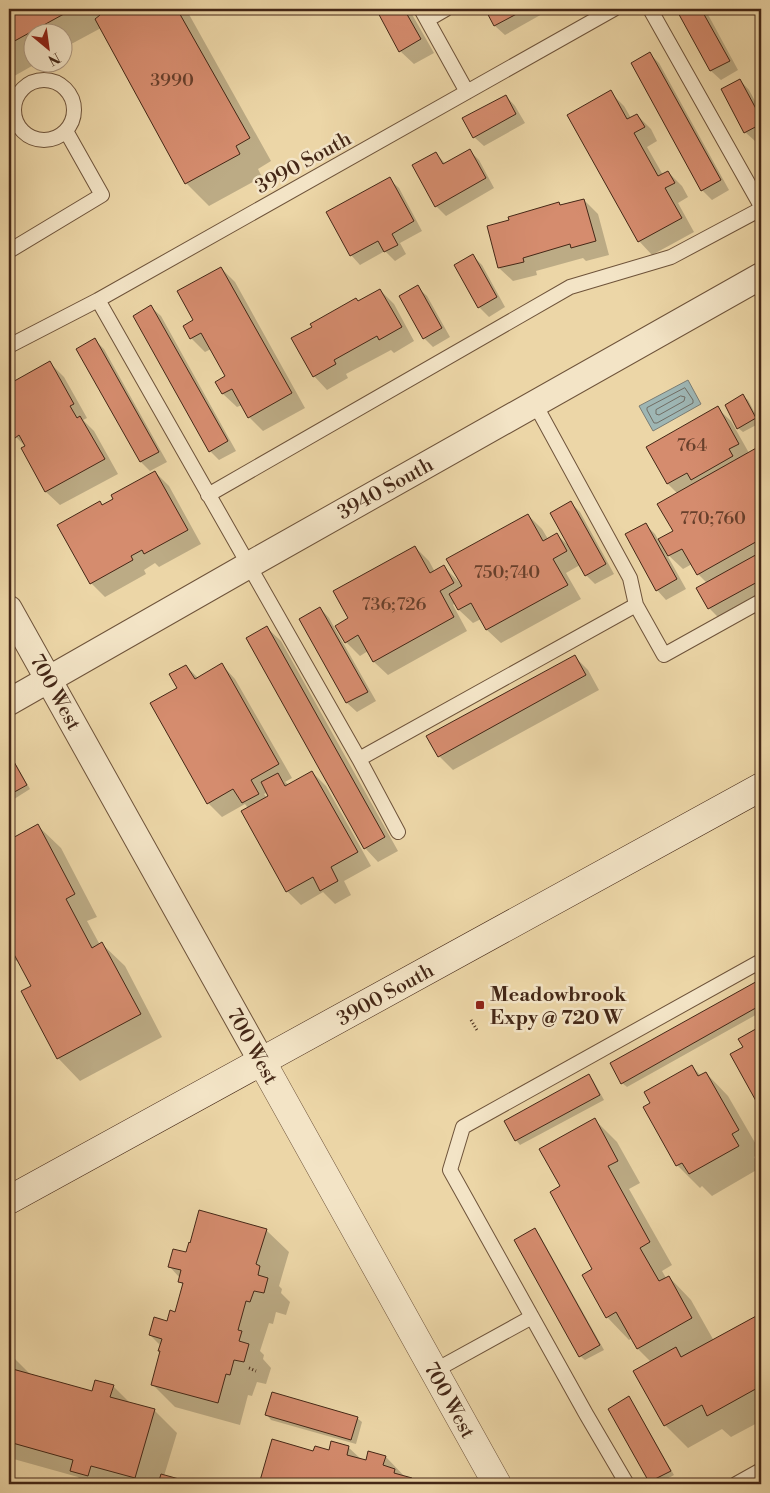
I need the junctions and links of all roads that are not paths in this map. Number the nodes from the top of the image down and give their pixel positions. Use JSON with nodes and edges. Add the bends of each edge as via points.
{"nodes":[{"id":1,"x":446,"y":9,"type":"edge"},
{"id":2,"x":614,"y":9,"type":"edge"},
{"id":3,"x":650,"y":9,"type":"edge"},
{"id":4,"x":424,"y":14,"type":"edge"},
{"id":5,"x":467,"y":92,"type":"junction"},
{"id":6,"x":66,"y":131,"type":"junction"},
{"id":7,"x":761,"y":207,"type":"edge"},
{"id":8,"x":9,"y":251,"type":"edge"},
{"id":9,"x":761,"y":276,"type":"edge"},
{"id":10,"x":98,"y":300,"type":"junction"},
{"id":11,"x":9,"y":346,"type":"edge"},
{"id":12,"x":535,"y":404,"type":"junction"},
{"id":13,"x":208,"y":495,"type":"junction"},
{"id":14,"x":249,"y":565,"type":"junction"},
{"id":15,"x":761,"y":601,"type":"edge"},
{"id":16,"x":636,"y":605,"type":"junction"},
{"id":17,"x":9,"y":609,"type":"edge"},
{"id":18,"x":49,"y":679,"type":"junction"},
{"id":19,"x":9,"y":702,"type":"edge"},
{"id":20,"x":359,"y":759,"type":"junction"},
{"id":21,"x":761,"y":787,"type":"edge"},
{"id":22,"x":398,"y":832,"type":"dead end"},
{"id":23,"x":761,"y":961,"type":"edge"},
{"id":24,"x":262,"y":1062,"type":"junction"},
{"id":25,"x":9,"y":1200,"type":"edge"},
{"id":26,"x":532,"y":1317,"type":"junction"},
{"id":27,"x":434,"y":1371,"type":"junction"},
{"id":28,"x":761,"y":1470,"type":"edge"},
{"id":29,"x":498,"y":1484,"type":"edge"},
{"id":30,"x":628,"y":1484,"type":"edge"},
{"id":31,"x":736,"y":1484,"type":"edge"}],
"edges":[{"from":1,"to":4,"type":"lane"},
{"from":2,"to":5,"type":"lane","name":"3990 South"},
{"from":3,"to":7,"type":"lane"},
{"from":4,"to":5,"type":"lane"},
{"from":5,"to":10,"type":"lane","name":"3990 South"},
{"from":6,"to":6,"type":"lane","via":[[74,117],[73,101],[65,88],[51,80],[35,80],[21,88],[14,103],[14,118],[22,132],[36,140],[52,139]]},
{"from":6,"to":8,"type":"lane","via":[[102,196]]},
{"from":7,"to":13,"type":"lane","via":[[671,258],[570,287]]},
{"from":9,"to":12,"type":"street","name":"3940 South"},
{"from":10,"to":11,"type":"lane","name":"3990 South"},
{"from":10,"to":13,"type":"lane"},
{"from":12,"to":14,"type":"street","name":"3940 South"},
{"from":12,"to":16,"type":"lane","via":[[630,578]]},
{"from":13,"to":14,"type":"lane"},
{"from":14,"to":18,"type":"street","name":"3940 South"},
{"from":14,"to":20,"type":"lane"},
{"from":15,"to":16,"type":"lane","via":[[664,656]]},
{"from":16,"to":20,"type":"lane"},
{"from":17,"to":18,"type":"street","name":"700 West"},
{"from":18,"to":19,"type":"street","name":"3940 South"},
{"from":18,"to":24,"type":"street","name":"700 West"},
{"from":20,"to":22,"type":"lane"},
{"from":21,"to":24,"type":"main road","name":"3900 South"},
{"from":23,"to":26,"type":"lane","via":[[462,1127],[450,1170]]},
{"from":24,"to":25,"type":"main road","name":"3900 South"},
{"from":24,"to":27,"type":"main road","name":"700 West"},
{"from":26,"to":27,"type":"lane"},
{"from":26,"to":30,"type":"lane"},
{"from":27,"to":29,"type":"main road","name":"700 West"},
{"from":28,"to":31,"type":"lane"}]}
